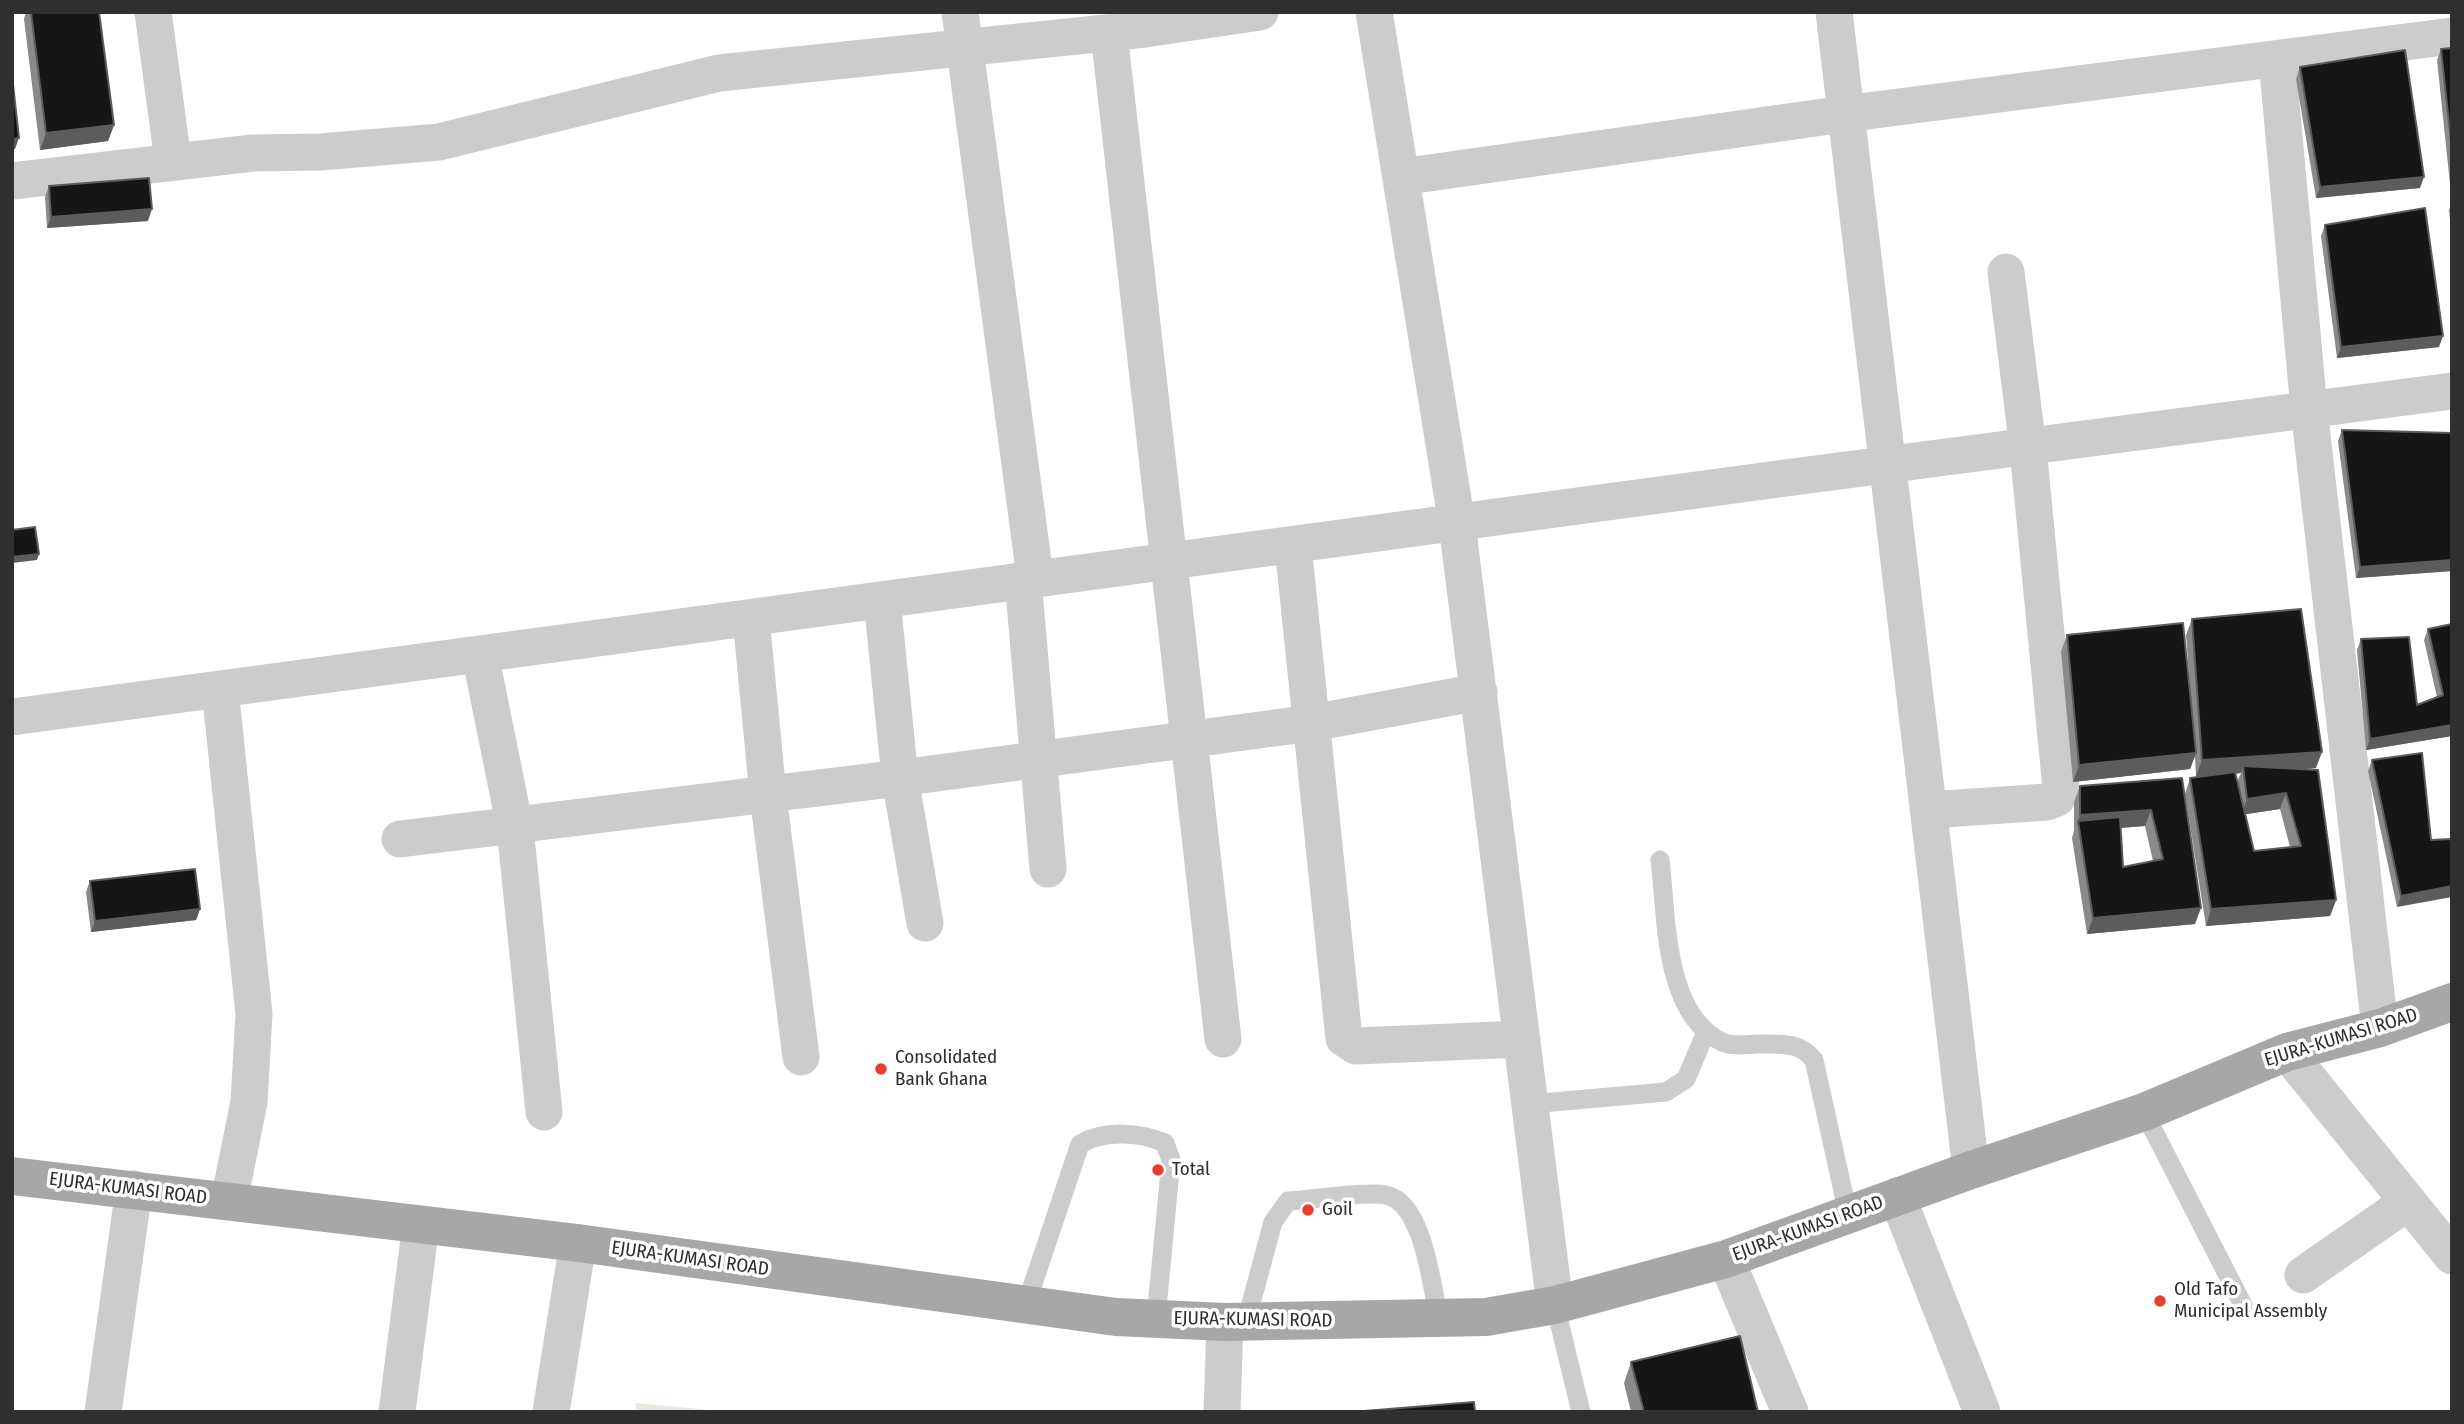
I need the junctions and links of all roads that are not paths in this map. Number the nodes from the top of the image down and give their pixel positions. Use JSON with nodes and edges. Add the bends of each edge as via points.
{"nodes":[{"id":1,"x":153,"y":12,"type":"edge"},
{"id":2,"x":1260,"y":12,"type":"edge"},
{"id":3,"x":1374,"y":12,"type":"edge"},
{"id":4,"x":1834,"y":12,"type":"edge"},
{"id":5,"x":962,"y":30,"type":"edge"},
{"id":6,"x":1110,"y":33,"type":"junction"},
{"id":7,"x":2452,"y":36,"type":"edge"},
{"id":8,"x":2277,"y":60,"type":"junction"},
{"id":9,"x":1844,"y":114,"type":"junction"},
{"id":10,"x":173,"y":161,"type":"junction"},
{"id":11,"x":1401,"y":177,"type":"junction"},
{"id":12,"x":12,"y":181,"type":"edge"},
{"id":13,"x":2006,"y":272,"type":"dead end"},
{"id":14,"x":2452,"y":391,"type":"edge"},
{"id":15,"x":2309,"y":410,"type":"junction"},
{"id":16,"x":2028,"y":448,"type":"junction"},
{"id":17,"x":1888,"y":464,"type":"junction"},
{"id":18,"x":1457,"y":524,"type":"junction"},
{"id":19,"x":1293,"y":545,"type":"junction"},
{"id":20,"x":1167,"y":560,"type":"junction"},
{"id":21,"x":1029,"y":578,"type":"junction"},
{"id":22,"x":882,"y":600,"type":"junction"},
{"id":23,"x":751,"y":618,"type":"junction"},
{"id":24,"x":480,"y":654,"type":"junction"},
{"id":25,"x":220,"y":689,"type":"junction"},
{"id":26,"x":1479,"y":692,"type":"junction"},
{"id":27,"x":12,"y":717,"type":"edge"},
{"id":28,"x":1312,"y":723,"type":"junction"},
{"id":29,"x":1187,"y":739,"type":"junction"},
{"id":30,"x":1040,"y":759,"type":"junction"},
{"id":31,"x":900,"y":778,"type":"junction"},
{"id":32,"x":768,"y":795,"type":"junction"},
{"id":33,"x":1928,"y":810,"type":"junction"},
{"id":34,"x":514,"y":827,"type":"junction"},
{"id":35,"x":400,"y":839,"type":"dead end"},
{"id":36,"x":1660,"y":860,"type":"dead end"},
{"id":37,"x":1048,"y":869,"type":"dead end"},
{"id":38,"x":925,"y":923,"type":"dead end"},
{"id":39,"x":2452,"y":1002,"type":"edge"},
{"id":40,"x":2380,"y":1028,"type":"junction"},
{"id":41,"x":1706,"y":1032,"type":"junction"},
{"id":42,"x":1223,"y":1039,"type":"dead end"},
{"id":43,"x":1522,"y":1040,"type":"junction"},
{"id":44,"x":2287,"y":1052,"type":"junction"},
{"id":45,"x":802,"y":1057,"type":"dead end"},
{"id":46,"x":1530,"y":1104,"type":"junction"},
{"id":47,"x":544,"y":1112,"type":"dead end"},
{"id":48,"x":2144,"y":1112,"type":"junction"},
{"id":49,"x":1971,"y":1170,"type":"junction"},
{"id":50,"x":12,"y":1176,"type":"edge"},
{"id":51,"x":134,"y":1189,"type":"junction"},
{"id":52,"x":1897,"y":1196,"type":"junction"},
{"id":53,"x":229,"y":1201,"type":"junction"},
{"id":54,"x":2408,"y":1202,"type":"junction"},
{"id":55,"x":1848,"y":1214,"type":"junction"},
{"id":56,"x":421,"y":1224,"type":"junction"},
{"id":57,"x":578,"y":1243,"type":"junction"},
{"id":58,"x":2452,"y":1256,"type":"edge"},
{"id":59,"x":1726,"y":1259,"type":"junction"},
{"id":60,"x":2303,"y":1275,"type":"dead end"},
{"id":61,"x":1026,"y":1305,"type":"junction"},
{"id":62,"x":1555,"y":1305,"type":"junction"},
{"id":63,"x":2243,"y":1305,"type":"dead end"},
{"id":64,"x":1156,"y":1319,"type":"junction"},
{"id":65,"x":1439,"y":1320,"type":"junction"},
{"id":66,"x":1235,"y":1322,"type":"junction"},
{"id":67,"x":103,"y":1412,"type":"edge"},
{"id":68,"x":397,"y":1412,"type":"edge"},
{"id":69,"x":551,"y":1412,"type":"edge"},
{"id":70,"x":1222,"y":1412,"type":"edge"},
{"id":71,"x":1581,"y":1412,"type":"edge"},
{"id":72,"x":1790,"y":1412,"type":"edge"},
{"id":73,"x":1982,"y":1412,"type":"edge"}],
"edges":[{"from":1,"to":10,"type":"street"},
{"from":2,"to":6,"type":"street"},
{"from":3,"to":11,"type":"street"},
{"from":4,"to":9,"type":"street"},
{"from":5,"to":6,"type":"street"},
{"from":5,"to":10,"type":"street","via":[[719,74],[439,142]]},
{"from":5,"to":21,"type":"street"},
{"from":6,"to":20,"type":"street"},
{"from":7,"to":8,"type":"street"},
{"from":8,"to":9,"type":"street"},
{"from":8,"to":15,"type":"street"},
{"from":9,"to":11,"type":"street"},
{"from":9,"to":17,"type":"street"},
{"from":10,"to":12,"type":"street"},
{"from":11,"to":18,"type":"street"},
{"from":13,"to":16,"type":"street"},
{"from":14,"to":15,"type":"street"},
{"from":15,"to":16,"type":"street"},
{"from":15,"to":40,"type":"street"},
{"from":16,"to":17,"type":"street"},
{"from":16,"to":33,"type":"street","via":[[2061,788],[2057,798],[2048,802]]},
{"from":17,"to":18,"type":"street"},
{"from":17,"to":33,"type":"street"},
{"from":18,"to":19,"type":"street"},
{"from":18,"to":26,"type":"street"},
{"from":19,"to":20,"type":"street"},
{"from":19,"to":28,"type":"street"},
{"from":20,"to":21,"type":"street"},
{"from":20,"to":29,"type":"street"},
{"from":21,"to":22,"type":"street"},
{"from":21,"to":30,"type":"street"},
{"from":22,"to":23,"type":"street"},
{"from":22,"to":31,"type":"street"},
{"from":23,"to":24,"type":"street"},
{"from":23,"to":32,"type":"street"},
{"from":24,"to":25,"type":"street"},
{"from":24,"to":34,"type":"street"},
{"from":25,"to":27,"type":"street"},
{"from":25,"to":53,"type":"street","via":[[254,1014],[249,1102]]},
{"from":26,"to":28,"type":"street"},
{"from":26,"to":43,"type":"street"},
{"from":28,"to":29,"type":"street"},
{"from":28,"to":43,"type":"street","via":[[1344,1038],[1356,1046]]},
{"from":29,"to":30,"type":"street"},
{"from":29,"to":42,"type":"street"},
{"from":30,"to":31,"type":"street"},
{"from":30,"to":37,"type":"street"},
{"from":31,"to":32,"type":"street"},
{"from":31,"to":38,"type":"street"},
{"from":32,"to":34,"type":"street"},
{"from":32,"to":45,"type":"street"},
{"from":33,"to":49,"type":"street"},
{"from":34,"to":35,"type":"street"},
{"from":34,"to":47,"type":"street"},
{"from":36,"to":41,"type":"lane","via":[[1674,983]]},
{"from":39,"to":40,"type":"main road","name":"EJURA-KUMASI ROAD"},
{"from":40,"to":44,"type":"main road","name":"EJURA-KUMASI ROAD"},
{"from":41,"to":46,"type":"lane","via":[[1686,1079],[1666,1092]]},
{"from":41,"to":55,"type":"lane","via":[[1725,1044],[1790,1044],[1805,1049],[1814,1060]]},
{"from":43,"to":46,"type":"street"},
{"from":44,"to":48,"type":"main road","name":"EJURA-KUMASI ROAD"},
{"from":44,"to":54,"type":"street"},
{"from":46,"to":62,"type":"street"},
{"from":48,"to":49,"type":"main road","name":"EJURA-KUMASI ROAD"},
{"from":48,"to":63,"type":"lane"},
{"from":49,"to":52,"type":"main road","name":"EJURA-KUMASI ROAD"},
{"from":50,"to":51,"type":"main road","name":"EJURA-KUMASI ROAD"},
{"from":51,"to":53,"type":"main road","name":"EJURA-KUMASI ROAD"},
{"from":51,"to":67,"type":"street"},
{"from":52,"to":55,"type":"main road","name":"EJURA-KUMASI ROAD"},
{"from":52,"to":73,"type":"street"},
{"from":53,"to":56,"type":"main road","name":"EJURA-KUMASI ROAD"},
{"from":54,"to":58,"type":"street"},
{"from":54,"to":60,"type":"street"},
{"from":55,"to":59,"type":"main road","name":"EJURA-KUMASI ROAD"},
{"from":56,"to":57,"type":"main road","name":"EJURA-KUMASI ROAD"},
{"from":56,"to":68,"type":"street"},
{"from":57,"to":61,"type":"main road","name":"EJURA-KUMASI ROAD"},
{"from":57,"to":69,"type":"street"},
{"from":59,"to":62,"type":"main road","name":"EJURA-KUMASI ROAD"},
{"from":59,"to":72,"type":"street"},
{"from":61,"to":64,"type":"main road","name":"EJURA-KUMASI ROAD"},
{"from":61,"to":64,"type":"lane","via":[[1080,1144],[1095,1135],[1149,1136],[1165,1143],[1171,1160]]},
{"from":62,"to":65,"type":"main road","name":"EJURA-KUMASI ROAD"},
{"from":62,"to":71,"type":"lane"},
{"from":64,"to":66,"type":"main road","name":"EJURA-KUMASI ROAD"},
{"from":65,"to":66,"type":"main road","name":"EJURA-KUMASI ROAD"},
{"from":65,"to":66,"type":"lane","via":[[1419,1229],[1405,1205],[1386,1195],[1287,1201],[1273,1222]]},
{"from":66,"to":70,"type":"street"}]}
